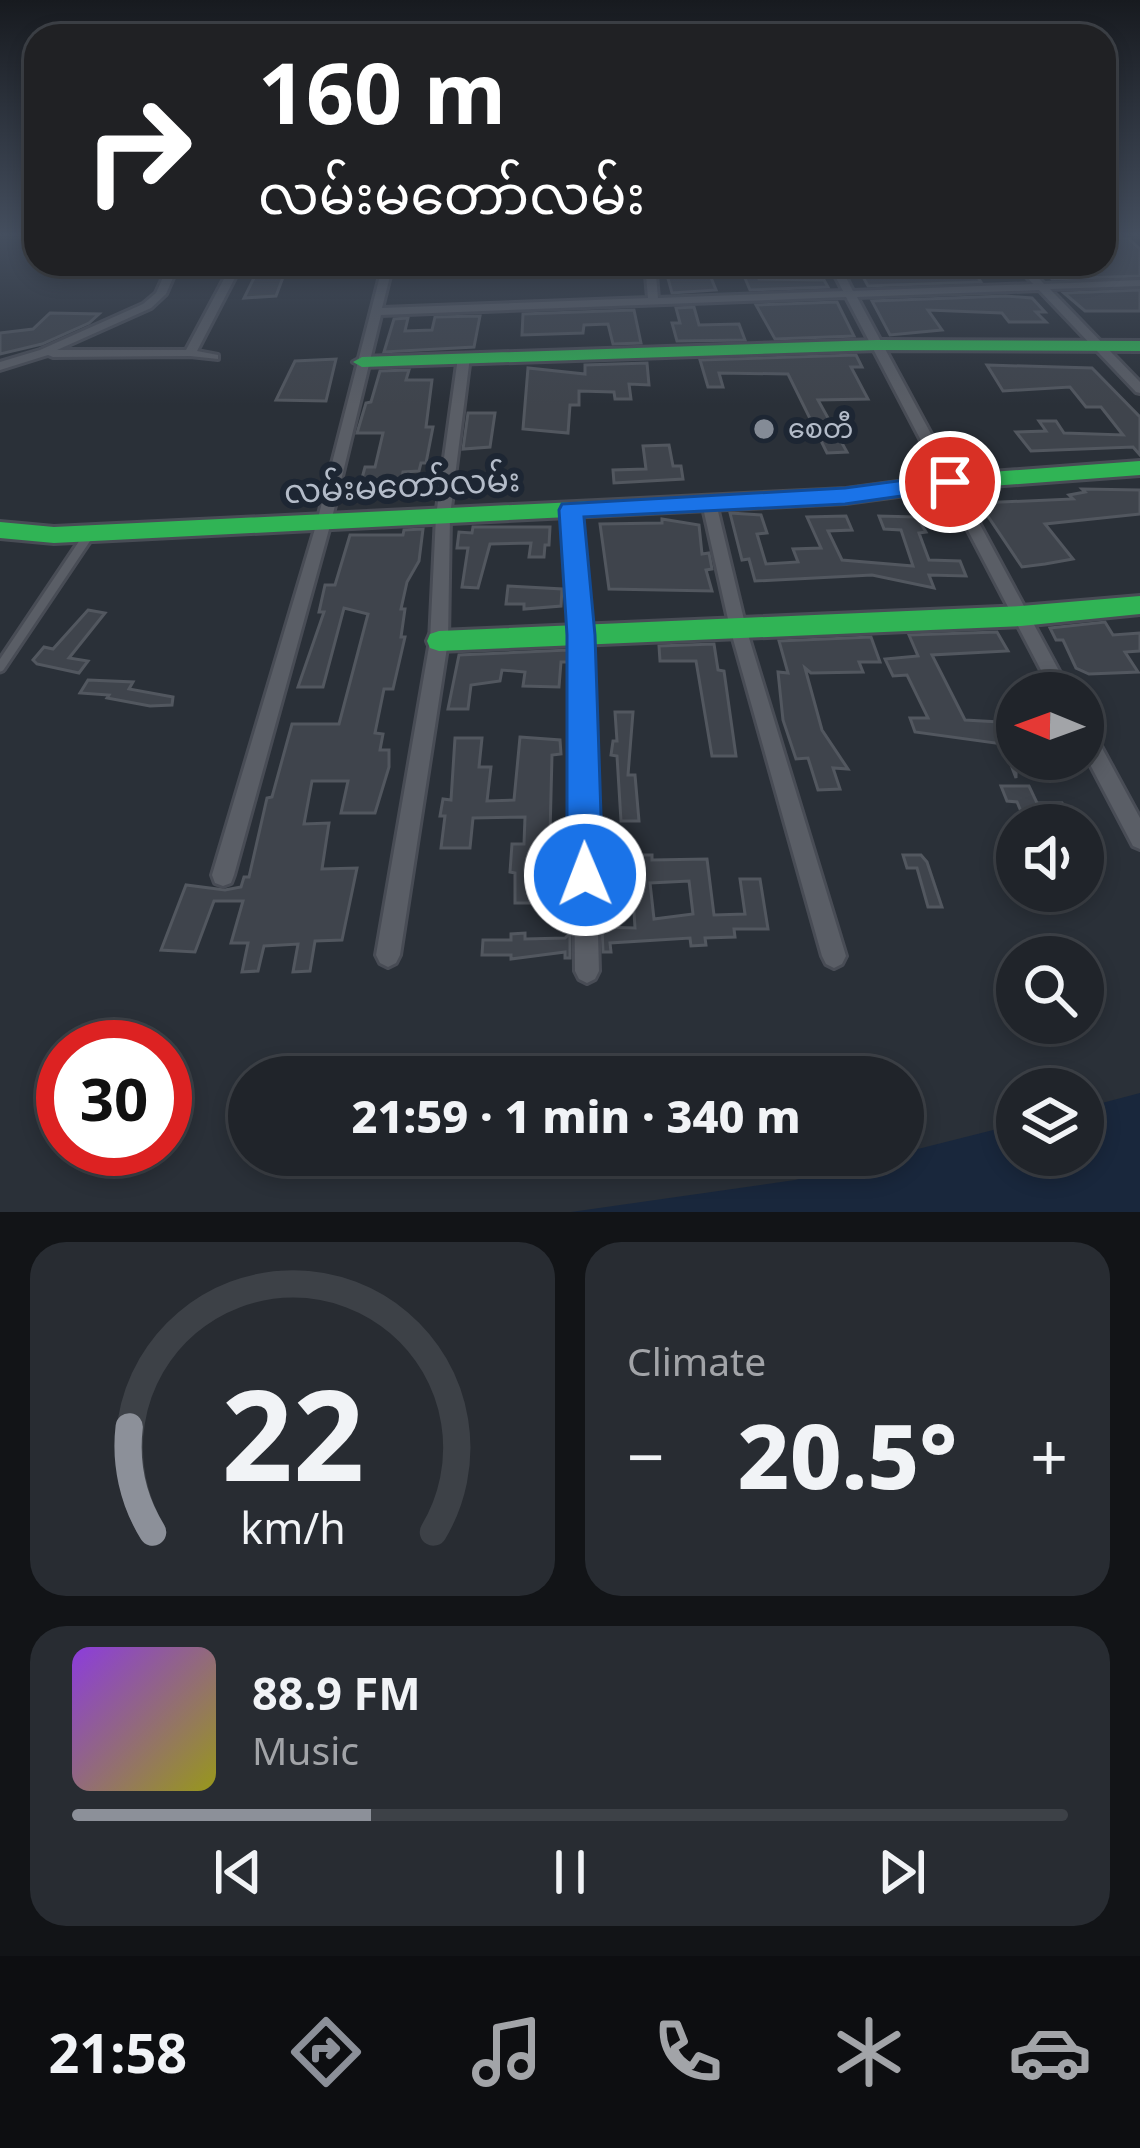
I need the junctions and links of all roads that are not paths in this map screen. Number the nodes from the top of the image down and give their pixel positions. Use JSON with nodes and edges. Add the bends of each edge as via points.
{"nodes":[{"id":1,"x":848,"y":291,"type":"edge"},
{"id":2,"x":161,"y":292,"type":"edge"},
{"id":3,"x":223,"y":292,"type":"edge"},
{"id":4,"x":381,"y":292,"type":"edge"},
{"id":5,"x":652,"y":292,"type":"edge"},
{"id":6,"x":836,"y":292,"type":"edge"},
{"id":7,"x":1043,"y":292,"type":"edge"},
{"id":8,"x":653,"y":300,"type":"junction"},
{"id":9,"x":375,"y":312,"type":"junction"},
{"id":10,"x":877,"y":345,"type":"junction"},
{"id":11,"x":1095,"y":346,"type":"junction"},
{"id":12,"x":1140,"y":346,"type":"edge"},
{"id":13,"x":190,"y":353,"type":"junction"},
{"id":14,"x":37,"y":354,"type":"junction"},
{"id":15,"x":214,"y":357,"type":"dead end"},
{"id":16,"x":464,"y":357,"type":"junction"},
{"id":17,"x":0,"y":361,"type":"edge"},
{"id":18,"x":362,"y":362,"type":"junction"},
{"id":19,"x":1140,"y":389,"type":"edge"},
{"id":20,"x":1140,"y":468,"type":"edge"},
{"id":21,"x":950,"y":482,"type":"junction"},
{"id":22,"x":709,"y":502,"type":"junction"},
{"id":23,"x":571,"y":510,"type":"junction"},
{"id":24,"x":443,"y":516,"type":"junction"},
{"id":25,"x":323,"y":522,"type":"junction"},
{"id":26,"x":0,"y":530,"type":"edge"},
{"id":27,"x":90,"y":533,"type":"junction"},
{"id":28,"x":1140,"y":605,"type":"edge"},
{"id":29,"x":1021,"y":616,"type":"junction"},
{"id":30,"x":738,"y":628,"type":"junction"},
{"id":31,"x":581,"y":635,"type":"junction"},
{"id":32,"x":440,"y":641,"type":"junction"},
{"id":33,"x":0,"y":667,"type":"edge"},
{"id":34,"x":1051,"y":672,"type":"edge"},
{"id":35,"x":1104,"y":771,"type":"edge"},
{"id":36,"x":1140,"y":839,"type":"edge"},
{"id":37,"x":223,"y":875,"type":"dead end"},
{"id":38,"x":388,"y":955,"type":"dead end"},
{"id":39,"x":834,"y":956,"type":"dead end"},
{"id":40,"x":587,"y":971,"type":"dead end"}],
"edges":[{"from":1,"to":10,"type":"street"},
{"from":2,"to":14,"type":"street","via":[[147,306]]},
{"from":3,"to":13,"type":"street"},
{"from":4,"to":9,"type":"street"},
{"from":5,"to":8,"type":"street"},
{"from":6,"to":8,"type":"street"},
{"from":7,"to":11,"type":"street"},
{"from":8,"to":9,"type":"street"},
{"from":9,"to":18,"type":"street"},
{"from":10,"to":11,"type":"street"},
{"from":10,"to":16,"type":"street"},
{"from":10,"to":21,"type":"street"},
{"from":11,"to":12,"type":"street"},
{"from":11,"to":19,"type":"street"},
{"from":13,"to":14,"type":"street"},
{"from":13,"to":15,"type":"street"},
{"from":14,"to":17,"type":"street"},
{"from":16,"to":18,"type":"street"},
{"from":16,"to":24,"type":"street"},
{"from":18,"to":25,"type":"street"},
{"from":20,"to":21,"type":"street","name":"လမ်းမတော်လမ်း"},
{"from":21,"to":22,"type":"street","name":"လမ်းမတော်လမ်း"},
{"from":21,"to":29,"type":"street"},
{"from":22,"to":23,"type":"street","name":"လမ်းမတော်လမ်း"},
{"from":22,"to":30,"type":"street"},
{"from":23,"to":24,"type":"street","name":"လမ်းမတော်လမ်း"},
{"from":23,"to":31,"type":"street"},
{"from":24,"to":25,"type":"street","name":"လမ်းမတော်လမ်း"},
{"from":24,"to":32,"type":"street"},
{"from":25,"to":27,"type":"street","name":"လမ်းမတော်လမ်း"},
{"from":25,"to":37,"type":"street"},
{"from":26,"to":27,"type":"street","name":"လမ်းမတော်လမ်း"},
{"from":27,"to":33,"type":"lane"},
{"from":28,"to":29,"type":"street"},
{"from":29,"to":30,"type":"street"},
{"from":29,"to":34,"type":"street"},
{"from":30,"to":31,"type":"street"},
{"from":30,"to":39,"type":"street"},
{"from":31,"to":32,"type":"street"},
{"from":31,"to":40,"type":"street"},
{"from":32,"to":38,"type":"street"},
{"from":35,"to":36,"type":"street"}]}
